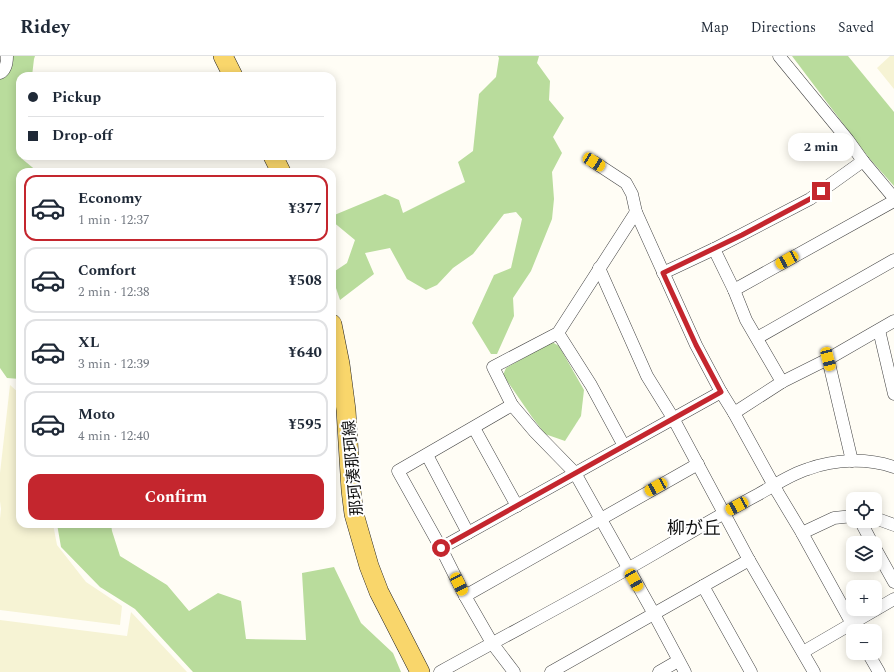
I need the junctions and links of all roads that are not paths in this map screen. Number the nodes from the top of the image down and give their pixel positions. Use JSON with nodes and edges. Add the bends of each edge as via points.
{"nodes":[{"id":1,"x":7,"y":56,"type":"edge"},
{"id":2,"x":223,"y":56,"type":"edge"},
{"id":3,"x":779,"y":56,"type":"edge"},
{"id":4,"x":0,"y":72,"type":"edge"},
{"id":5,"x":231,"y":72,"type":"edge"},
{"id":6,"x":863,"y":160,"type":"junction"},
{"id":7,"x":594,"y":162,"type":"dead end"},
{"id":8,"x":894,"y":198,"type":"edge"},
{"id":9,"x":894,"y":201,"type":"edge"},
{"id":10,"x":636,"y":212,"type":"junction"},
{"id":11,"x":714,"y":249,"type":"junction"},
{"id":12,"x":894,"y":260,"type":"edge"},
{"id":13,"x":599,"y":268,"type":"junction"},
{"id":14,"x":663,"y":273,"type":"junction"},
{"id":15,"x":734,"y":290,"type":"junction"},
{"id":16,"x":894,"y":321,"type":"edge"},
{"id":17,"x":879,"y":330,"type":"junction"},
{"id":18,"x":558,"y":333,"type":"junction"},
{"id":19,"x":757,"y":338,"type":"junction"},
{"id":20,"x":336,"y":344,"type":"edge"},
{"id":21,"x":828,"y":359,"type":"junction"},
{"id":22,"x":782,"y":382,"type":"junction"},
{"id":23,"x":721,"y":392,"type":"junction"},
{"id":24,"x":894,"y":394,"type":"edge"},
{"id":25,"x":512,"y":405,"type":"junction"},
{"id":26,"x":734,"y":413,"type":"junction"},
{"id":27,"x":673,"y":418,"type":"junction"},
{"id":28,"x":474,"y":428,"type":"junction"},
{"id":29,"x":624,"y":446,"type":"junction"},
{"id":30,"x":427,"y":455,"type":"junction"},
{"id":31,"x":852,"y":461,"type":"junction"},
{"id":32,"x":698,"y":464,"type":"junction"},
{"id":33,"x":894,"y":467,"type":"edge"},
{"id":34,"x":575,"y":473,"type":"junction"},
{"id":35,"x":774,"y":485,"type":"junction"},
{"id":36,"x":517,"y":506,"type":"junction"},
{"id":37,"x":724,"y":513,"type":"junction"},
{"id":38,"x":846,"y":517,"type":"edge"},
{"id":39,"x":601,"y":518,"type":"junction"},
{"id":40,"x":882,"y":521,"type":"edge"},
{"id":41,"x":894,"y":525,"type":"edge"},
{"id":42,"x":802,"y":533,"type":"junction"},
{"id":43,"x":468,"y":534,"type":"junction"},
{"id":44,"x":441,"y":548,"type":"junction"},
{"id":45,"x":749,"y":560,"type":"junction"},
{"id":46,"x":882,"y":561,"type":"edge"},
{"id":47,"x":628,"y":569,"type":"junction"},
{"id":48,"x":894,"y":582,"type":"edge"},
{"id":49,"x":704,"y":586,"type":"junction"},
{"id":50,"x":465,"y":596,"type":"junction"},
{"id":51,"x":894,"y":599,"type":"edge"},
{"id":52,"x":654,"y":614,"type":"junction"},
{"id":53,"x":852,"y":624,"type":"edge"},
{"id":54,"x":858,"y":624,"type":"edge"},
{"id":55,"x":846,"y":631,"type":"edge"},
{"id":56,"x":492,"y":643,"type":"junction"},
{"id":57,"x":803,"y":652,"type":"junction"},
{"id":58,"x":872,"y":660,"type":"edge"},
{"id":59,"x":678,"y":661,"type":"junction"},
{"id":60,"x":420,"y":672,"type":"edge"},
{"id":61,"x":440,"y":672,"type":"edge"},
{"id":62,"x":514,"y":672,"type":"edge"},
{"id":63,"x":551,"y":672,"type":"edge"},
{"id":64,"x":659,"y":672,"type":"edge"},
{"id":65,"x":685,"y":672,"type":"edge"},
{"id":66,"x":751,"y":672,"type":"edge"},
{"id":67,"x":814,"y":672,"type":"edge"},
{"id":68,"x":879,"y":672,"type":"edge"}],
"edges":[{"from":1,"to":4,"type":"street","via":[[3,71]]},
{"from":2,"to":5,"type":"main road"},
{"from":3,"to":6,"type":"street"},
{"from":6,"to":8,"type":"street"},
{"from":6,"to":11,"type":"street","via":[[810,199]]},
{"from":7,"to":10,"type":"street","via":[[626,183],[632,194]]},
{"from":9,"to":15,"type":"street"},
{"from":10,"to":13,"type":"street"},
{"from":10,"to":14,"type":"street"},
{"from":11,"to":14,"type":"street"},
{"from":11,"to":15,"type":"street"},
{"from":12,"to":19,"type":"street"},
{"from":13,"to":18,"type":"street"},
{"from":13,"to":27,"type":"street","via":[[647,376]]},
{"from":14,"to":23,"type":"street"},
{"from":15,"to":19,"type":"street","via":[[746,320]]},
{"from":16,"to":17,"type":"street"},
{"from":17,"to":21,"type":"street"},
{"from":17,"to":24,"type":"street"},
{"from":18,"to":25,"type":"street","via":[[493,367]]},
{"from":18,"to":29,"type":"street","via":[[591,385]]},
{"from":19,"to":22,"type":"street"},
{"from":20,"to":60,"type":"main road","name":"那珂湊那珂線","via":[[346,410],[354,514],[379,592]]},
{"from":21,"to":22,"type":"street"},
{"from":21,"to":31,"type":"street"},
{"from":22,"to":26,"type":"street"},
{"from":23,"to":26,"type":"street"},
{"from":23,"to":27,"type":"street"},
{"from":25,"to":28,"type":"street"},
{"from":25,"to":34,"type":"street"},
{"from":26,"to":35,"type":"street"},
{"from":27,"to":29,"type":"street"},
{"from":27,"to":32,"type":"street"},
{"from":28,"to":30,"type":"street"},
{"from":28,"to":36,"type":"street"},
{"from":29,"to":34,"type":"street"},
{"from":30,"to":43,"type":"street"},
{"from":30,"to":44,"type":"street","via":[[398,471]]},
{"from":31,"to":33,"type":"street","via":[[868,461]]},
{"from":31,"to":35,"type":"street","via":[[827,463],[807,469]]},
{"from":32,"to":37,"type":"street"},
{"from":32,"to":39,"type":"street"},
{"from":34,"to":36,"type":"street"},
{"from":34,"to":39,"type":"street"},
{"from":35,"to":37,"type":"street"},
{"from":35,"to":42,"type":"street"},
{"from":36,"to":43,"type":"street"},
{"from":37,"to":45,"type":"street"},
{"from":37,"to":47,"type":"street"},
{"from":38,"to":42,"type":"street","via":[[834,518]]},
{"from":39,"to":47,"type":"street"},
{"from":39,"to":50,"type":"street"},
{"from":40,"to":41,"type":"street"},
{"from":42,"to":53,"type":"street"},
{"from":43,"to":44,"type":"street"},
{"from":44,"to":50,"type":"street"},
{"from":45,"to":49,"type":"street"},
{"from":45,"to":57,"type":"street"},
{"from":46,"to":48,"type":"street"},
{"from":47,"to":52,"type":"street"},
{"from":47,"to":56,"type":"street"},
{"from":49,"to":52,"type":"street"},
{"from":49,"to":66,"type":"street"},
{"from":50,"to":56,"type":"street"},
{"from":51,"to":54,"type":"street"},
{"from":52,"to":59,"type":"street"},
{"from":52,"to":63,"type":"street"},
{"from":55,"to":57,"type":"street"},
{"from":56,"to":61,"type":"street"},
{"from":56,"to":62,"type":"street"},
{"from":57,"to":67,"type":"street"},
{"from":58,"to":68,"type":"street"},
{"from":59,"to":64,"type":"street"},
{"from":59,"to":65,"type":"street"}]}
